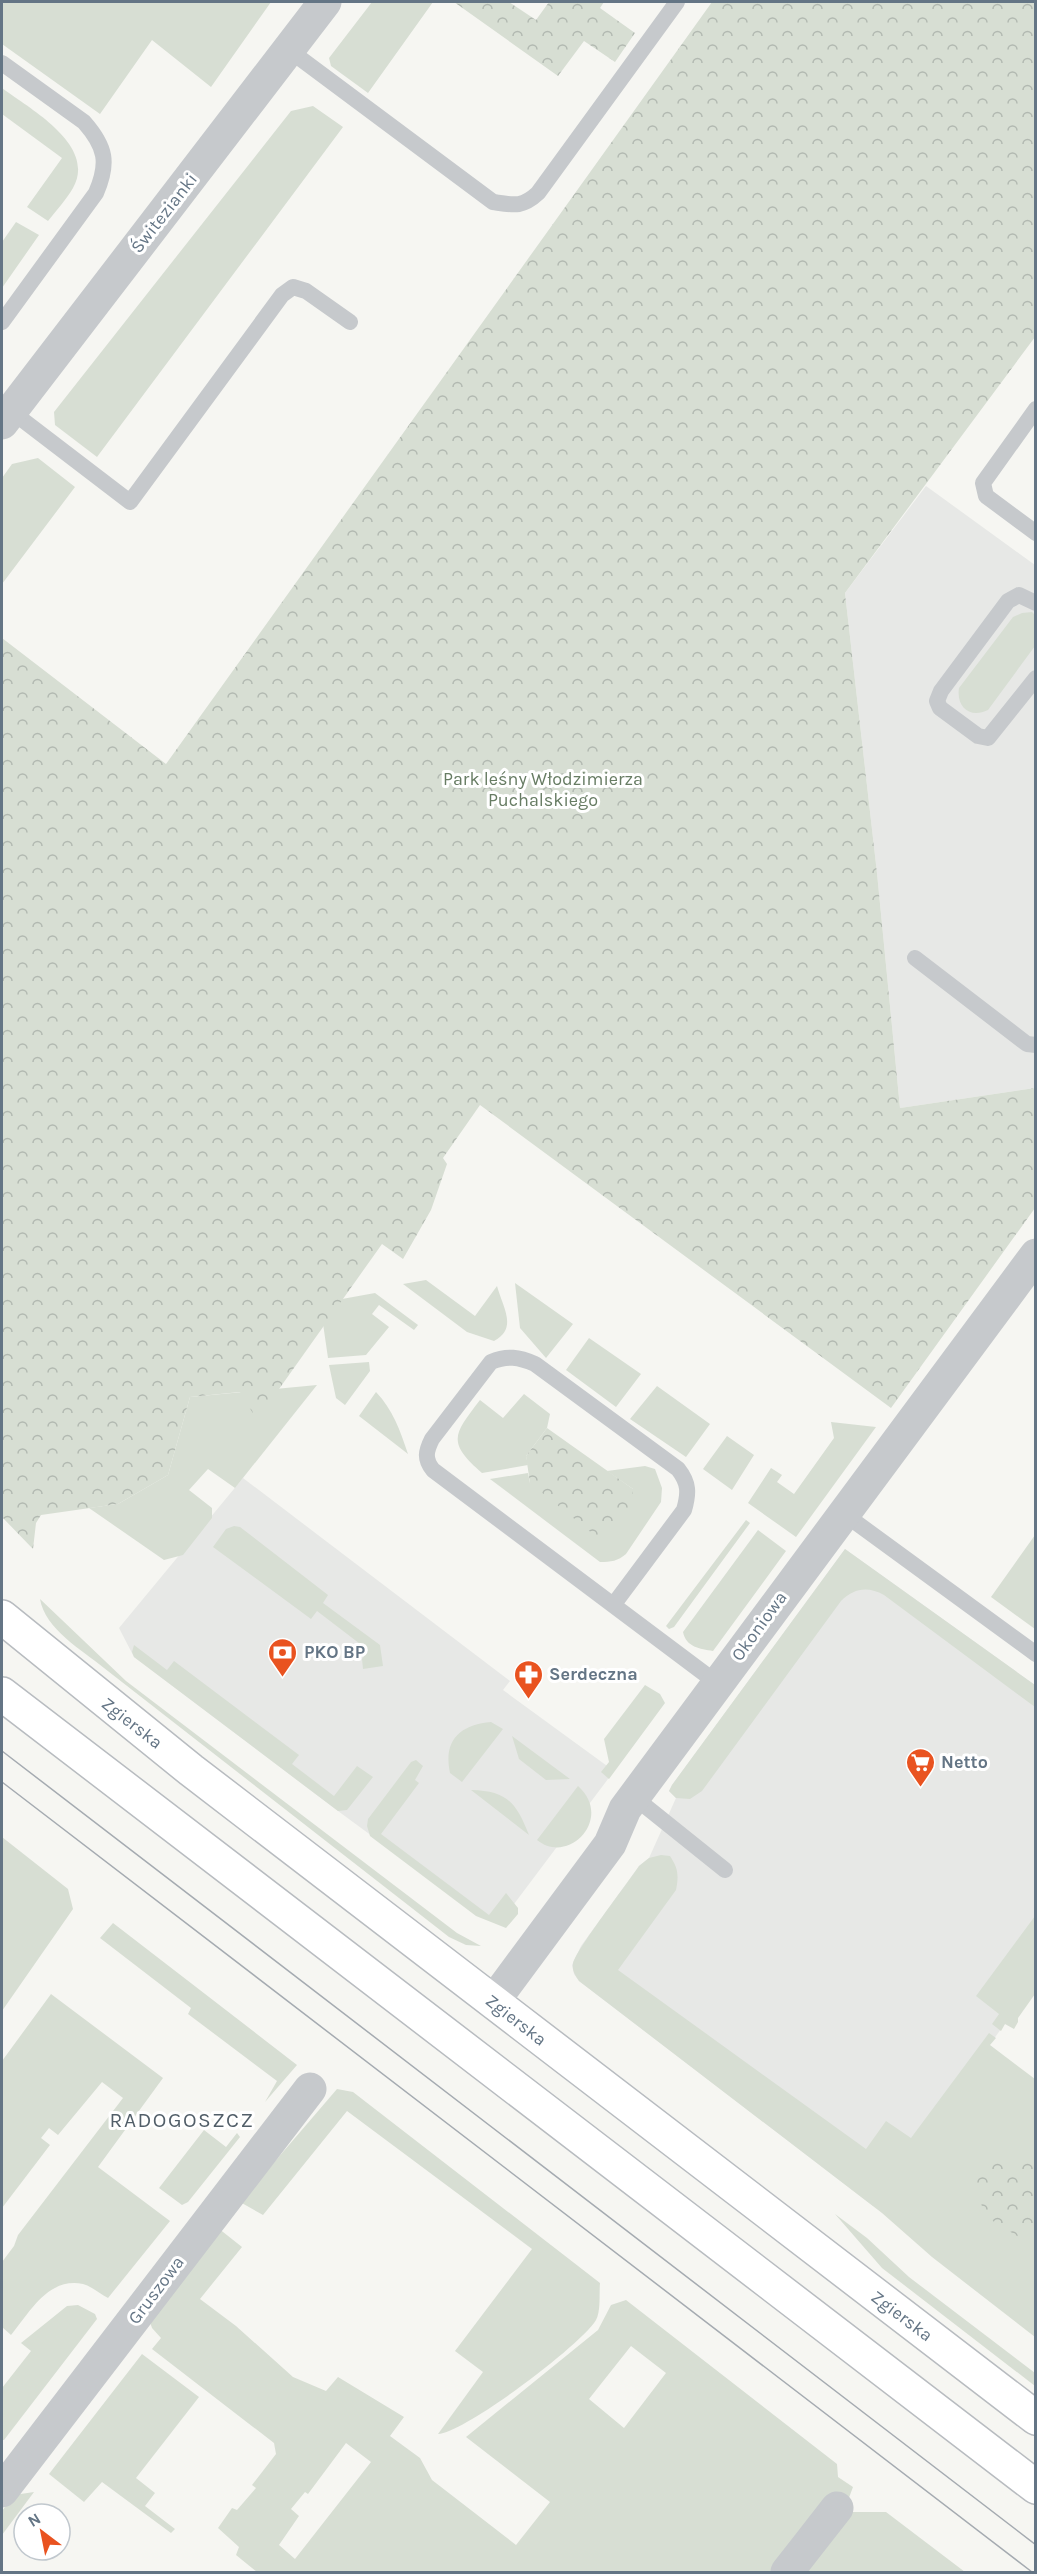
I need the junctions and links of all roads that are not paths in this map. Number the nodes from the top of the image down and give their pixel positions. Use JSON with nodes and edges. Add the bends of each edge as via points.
{"nodes":[{"id":1,"x":325,"y":2,"type":"edge"},
{"id":2,"x":676,"y":2,"type":"edge"},
{"id":3,"x":289,"y":50,"type":"junction"},
{"id":4,"x":2,"y":63,"type":"edge"},
{"id":5,"x":2,"y":322,"type":"edge"},
{"id":6,"x":350,"y":322,"type":"dead end"},
{"id":7,"x":1035,"y":409,"type":"edge"},
{"id":8,"x":5,"y":418,"type":"edge"},
{"id":9,"x":1035,"y":533,"type":"edge"},
{"id":10,"x":1035,"y":603,"type":"edge"},
{"id":11,"x":1035,"y":678,"type":"edge"},
{"id":12,"x":915,"y":958,"type":"dead end"},
{"id":13,"x":1035,"y":1045,"type":"edge"},
{"id":14,"x":1035,"y":1255,"type":"edge"},
{"id":15,"x":843,"y":1513,"type":"junction"},
{"id":16,"x":614,"y":1604,"type":"junction"},
{"id":17,"x":2,"y":1617,"type":"edge"},
{"id":18,"x":1035,"y":1654,"type":"edge"},
{"id":19,"x":717,"y":1683,"type":"junction"},
{"id":20,"x":2,"y":1694,"type":"edge"},
{"id":21,"x":634,"y":1797,"type":"junction"},
{"id":22,"x":725,"y":1870,"type":"dead end"},
{"id":23,"x":493,"y":2002,"type":"junction"},
{"id":24,"x":310,"y":2089,"type":"dead end"},
{"id":25,"x":1035,"y":2418,"type":"edge"},
{"id":26,"x":1035,"y":2487,"type":"edge"},
{"id":27,"x":2,"y":2491,"type":"edge"},
{"id":28,"x":837,"y":2508,"type":"dead end"},
{"id":29,"x":787,"y":2572,"type":"edge"}],
"edges":[{"from":1,"to":3,"type":"street","name":"Świtezianki"},
{"from":2,"to":3,"type":"lane","via":[[538,193],[526,204],[493,202]]},
{"from":3,"to":8,"type":"street","name":"Świtezianki"},
{"from":4,"to":5,"type":"lane","via":[[84,122],[103,152],[105,172],[96,193]]},
{"from":6,"to":8,"type":"lane","via":[[306,291],[293,287],[282,295],[130,502]]},
{"from":7,"to":9,"type":"lane","via":[[983,483],[986,496]]},
{"from":10,"to":11,"type":"lane","via":[[1019,595],[1008,602],[940,691],[939,708],[978,736],[987,738]]},
{"from":12,"to":13,"type":"lane","via":[[1027,1044]]},
{"from":14,"to":15,"type":"street","name":"Okoniowa"},
{"from":15,"to":18,"type":"lane"},
{"from":15,"to":19,"type":"street","name":"Okoniowa"},
{"from":16,"to":16,"type":"lane","via":[[429,1464],[426,1452],[432,1439],[491,1362],[503,1357],[522,1358],[535,1364],[678,1469],[686,1479],[688,1495],[684,1510]]},
{"from":16,"to":19,"type":"lane"},
{"from":17,"to":23,"type":"main road","name":"Zgierska","via":[[191,1770]]},
{"from":19,"to":21,"type":"street","name":"Okoniowa"},
{"from":20,"to":26,"type":"main road"},
{"from":21,"to":22,"type":"lane"},
{"from":21,"to":23,"type":"street","name":"Okoniowa","via":[[610,1844]]},
{"from":23,"to":25,"type":"main road","name":"Zgierska"},
{"from":24,"to":27,"type":"street","name":"Gruszowa"},
{"from":28,"to":29,"type":"street"}]}
